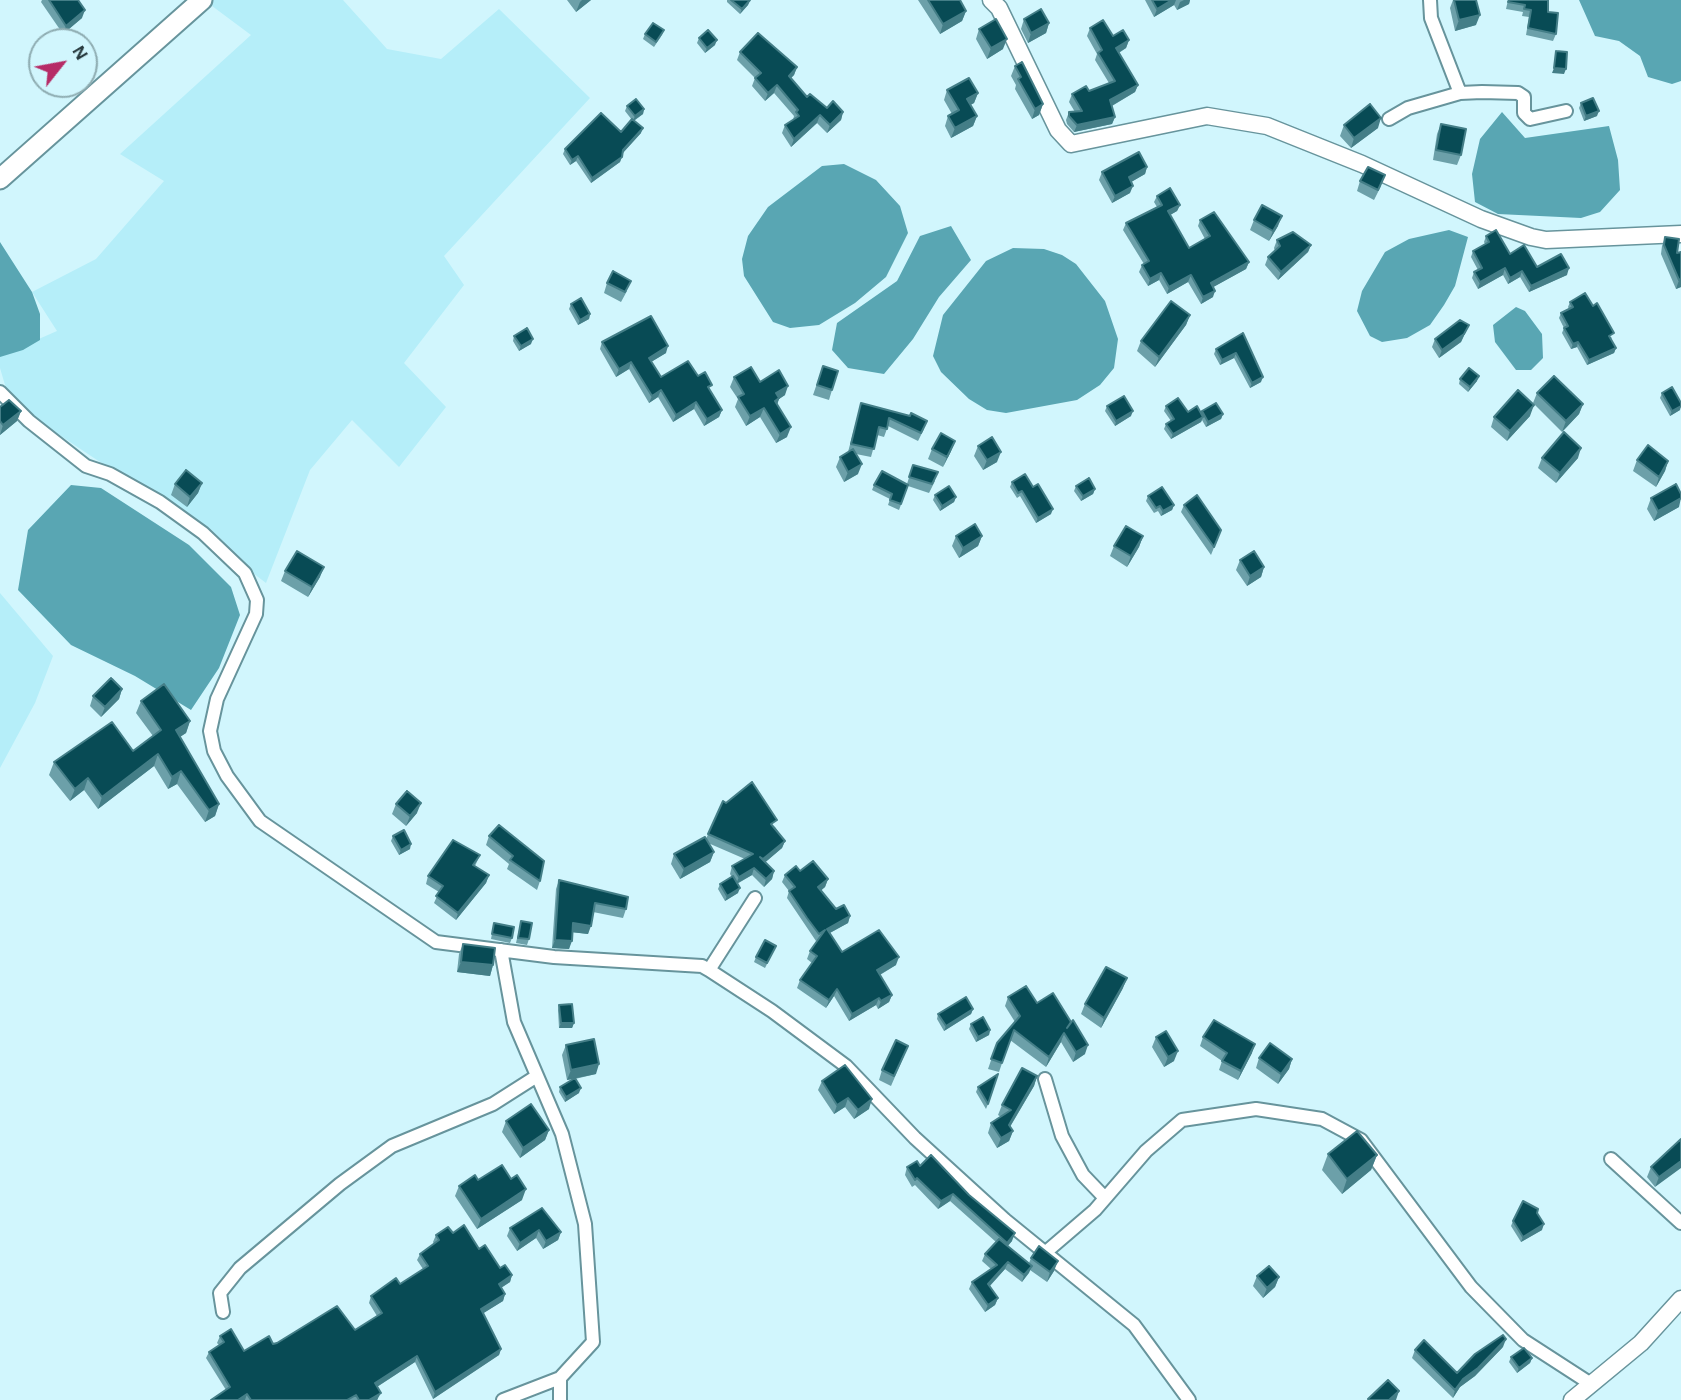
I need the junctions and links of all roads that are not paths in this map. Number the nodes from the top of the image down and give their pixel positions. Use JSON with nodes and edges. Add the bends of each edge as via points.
{"nodes":[{"id":1,"x":201,"y":0,"type":"edge"},
{"id":2,"x":991,"y":0,"type":"edge"},
{"id":3,"x":1430,"y":0,"type":"edge"},
{"id":4,"x":1460,"y":93,"type":"junction"},
{"id":5,"x":1566,"y":111,"type":"dead end"},
{"id":6,"x":1389,"y":119,"type":"dead end"},
{"id":7,"x":0,"y":179,"type":"edge"},
{"id":8,"x":1681,"y":234,"type":"edge"},
{"id":9,"x":0,"y":392,"type":"edge"},
{"id":10,"x":755,"y":898,"type":"dead end"},
{"id":11,"x":501,"y":950,"type":"junction"},
{"id":12,"x":709,"y":970,"type":"junction"},
{"id":13,"x":537,"y":1076,"type":"junction"},
{"id":14,"x":1045,"y":1079,"type":"dead end"},
{"id":15,"x":1611,"y":1159,"type":"dead end"},
{"id":16,"x":1105,"y":1198,"type":"junction"},
{"id":17,"x":1681,"y":1223,"type":"edge"},
{"id":18,"x":1046,"y":1252,"type":"junction"},
{"id":19,"x":1681,"y":1299,"type":"edge"},
{"id":20,"x":223,"y":1312,"type":"dead end"},
{"id":21,"x":560,"y":1378,"type":"junction"},
{"id":22,"x":1591,"y":1384,"type":"junction"},
{"id":23,"x":503,"y":1400,"type":"edge"},
{"id":24,"x":559,"y":1400,"type":"edge"},
{"id":25,"x":1189,"y":1400,"type":"edge"},
{"id":26,"x":1572,"y":1400,"type":"edge"}],
"edges":[{"from":1,"to":7,"type":"main road"},
{"from":2,"to":8,"type":"street","via":[[1058,130],[1071,144],[1207,116],[1267,126],[1531,237]]},
{"from":3,"to":4,"type":"street","via":[[1431,18]]},
{"from":4,"to":5,"type":"street","via":[[1518,93],[1524,97],[1524,113],[1530,119]]},
{"from":4,"to":6,"type":"street","via":[[1408,108]]},
{"from":9,"to":11,"type":"street","via":[[86,466],[160,502],[203,533],[245,573],[257,600],[257,614],[217,699],[210,731],[227,776],[260,821],[436,942]]},
{"from":10,"to":12,"type":"street"},
{"from":11,"to":12,"type":"street","via":[[702,965]]},
{"from":11,"to":13,"type":"street","via":[[514,1022]]},
{"from":12,"to":18,"type":"street","via":[[846,1066],[915,1138]]},
{"from":13,"to":20,"type":"street","via":[[493,1104],[391,1146],[340,1184],[240,1268],[220,1293]]},
{"from":13,"to":21,"type":"street","via":[[562,1135],[585,1224],[593,1342]]},
{"from":14,"to":16,"type":"street","via":[[1062,1136],[1083,1175]]},
{"from":15,"to":17,"type":"street"},
{"from":16,"to":18,"type":"street"},
{"from":16,"to":22,"type":"street","via":[[1146,1151],[1182,1120],[1256,1109],[1322,1119],[1361,1140],[1471,1287],[1523,1340]]},
{"from":18,"to":25,"type":"street","via":[[1134,1325]]},
{"from":19,"to":22,"type":"street","via":[[1641,1343]]},
{"from":21,"to":23,"type":"street"},
{"from":21,"to":24,"type":"street"},
{"from":22,"to":26,"type":"street"}]}
